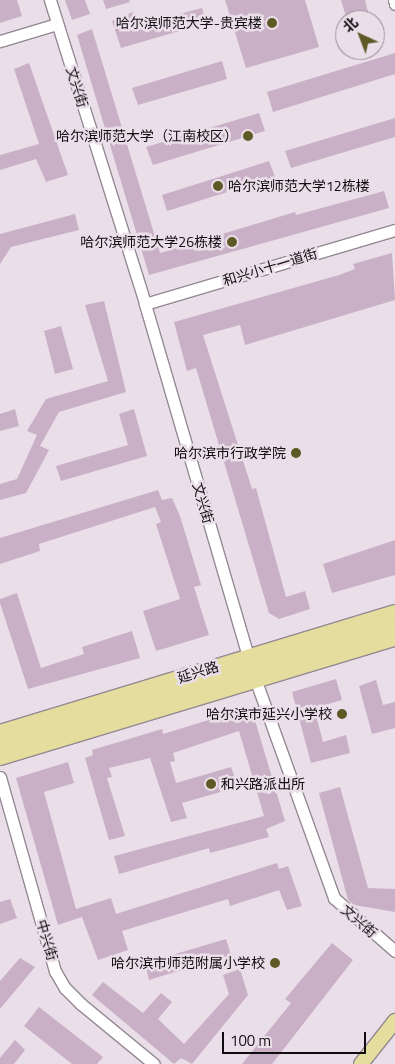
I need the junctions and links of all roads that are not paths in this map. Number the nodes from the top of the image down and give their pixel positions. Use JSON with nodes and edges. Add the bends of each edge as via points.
{"nodes":[{"id":1,"x":50,"y":0,"type":"edge"},
{"id":2,"x":394,"y":0,"type":"edge"},
{"id":3,"x":395,"y":4,"type":"edge"},
{"id":4,"x":57,"y":24,"type":"junction"},
{"id":5,"x":0,"y":41,"type":"edge"},
{"id":6,"x":395,"y":230,"type":"edge"},
{"id":7,"x":145,"y":304,"type":"junction"},
{"id":8,"x":395,"y":612,"type":"edge"},
{"id":9,"x":395,"y":626,"type":"edge"},
{"id":10,"x":395,"y":639,"type":"edge"},
{"id":11,"x":252,"y":669,"type":"junction"},
{"id":12,"x":0,"y":732,"type":"edge"},
{"id":13,"x":0,"y":746,"type":"edge"},
{"id":14,"x":0,"y":758,"type":"edge"},
{"id":15,"x":0,"y":777,"type":"edge"},
{"id":16,"x":395,"y":950,"type":"edge"},
{"id":17,"x":395,"y":1021,"type":"edge"},
{"id":18,"x":395,"y":1035,"type":"edge"},
{"id":19,"x":154,"y":1064,"type":"edge"},
{"id":20,"x":361,"y":1064,"type":"edge"},
{"id":21,"x":372,"y":1064,"type":"edge"}],
"edges":[{"from":1,"to":4,"type":"street","name":"文兴街"},
{"from":2,"to":3,"type":"street"},
{"from":4,"to":5,"type":"street"},
{"from":4,"to":7,"type":"street","name":"文兴街"},
{"from":6,"to":7,"type":"street","name":"和兴小十一道街"},
{"from":7,"to":11,"type":"street","name":"文兴街"},
{"from":8,"to":11,"type":"main road","name":"延兴路"},
{"from":9,"to":11,"type":"main road"},
{"from":10,"to":11,"type":"main road","name":"延兴路"},
{"from":11,"to":12,"type":"main road","name":"延兴路"},
{"from":11,"to":13,"type":"main road"},
{"from":11,"to":14,"type":"main road","name":"延兴路"},
{"from":11,"to":16,"type":"street","name":"文兴街","via":[[334,898]]},
{"from":15,"to":19,"type":"street","name":"中兴街","via":[[55,971],[65,988]]},
{"from":17,"to":20,"type":"main road"},
{"from":18,"to":21,"type":"main road"}]}
